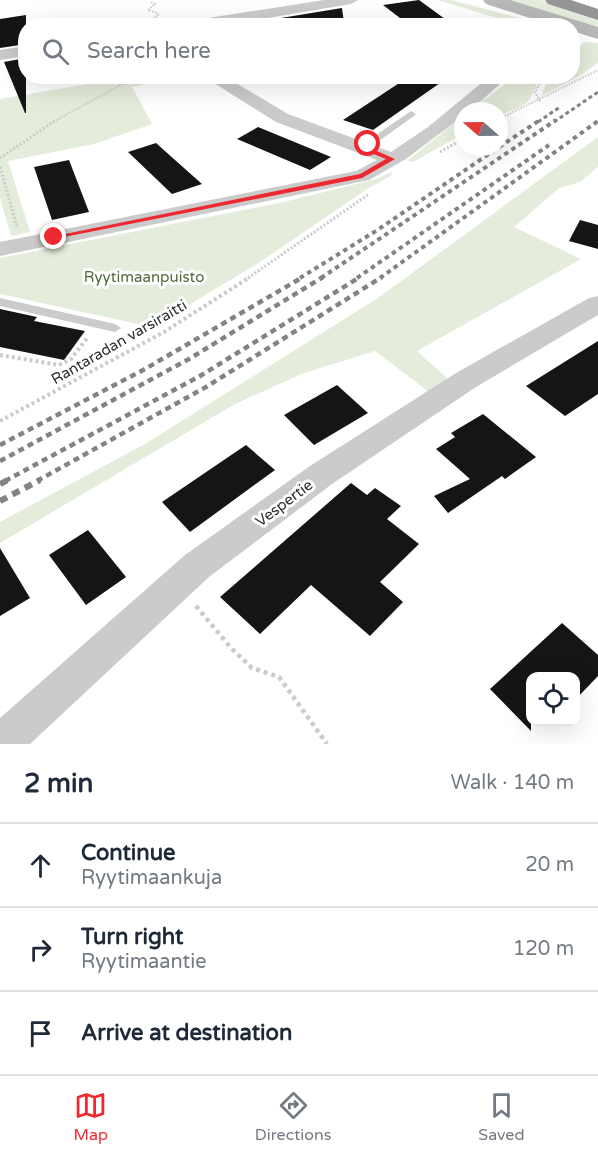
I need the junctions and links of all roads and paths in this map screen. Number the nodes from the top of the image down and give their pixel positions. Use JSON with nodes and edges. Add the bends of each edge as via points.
{"nodes":[{"id":1,"x":351,"y":0,"type":"edge"},
{"id":2,"x":492,"y":0,"type":"edge"},
{"id":3,"x":554,"y":0,"type":"edge"},
{"id":4,"x":586,"y":0,"type":"edge"},
{"id":5,"x":151,"y":2,"type":"dead end"},
{"id":6,"x":598,"y":4,"type":"edge"},
{"id":7,"x":598,"y":15,"type":"edge"},
{"id":8,"x":154,"y":18,"type":"edge"},
{"id":9,"x":239,"y":18,"type":"edge"},
{"id":10,"x":550,"y":18,"type":"edge"},
{"id":11,"x":580,"y":27,"type":"edge"},
{"id":12,"x":598,"y":33,"type":"edge"},
{"id":13,"x":18,"y":52,"type":"edge"},
{"id":14,"x":0,"y":55,"type":"edge"},
{"id":15,"x":598,"y":70,"type":"edge"},
{"id":16,"x":580,"y":79,"type":"edge"},
{"id":17,"x":122,"y":84,"type":"edge"},
{"id":18,"x":225,"y":84,"type":"edge"},
{"id":19,"x":491,"y":84,"type":"edge"},
{"id":20,"x":540,"y":84,"type":"edge"},
{"id":21,"x":571,"y":84,"type":"edge"},
{"id":22,"x":540,"y":101,"type":"junction"},
{"id":23,"x":411,"y":114,"type":"dead end"},
{"id":24,"x":508,"y":115,"type":"edge"},
{"id":25,"x":363,"y":148,"type":"junction"},
{"id":26,"x":0,"y":158,"type":"edge"},
{"id":27,"x":391,"y":159,"type":"junction"},
{"id":28,"x":0,"y":167,"type":"edge"},
{"id":29,"x":376,"y":189,"type":"dead end"},
{"id":30,"x":22,"y":244,"type":"junction"},
{"id":31,"x":0,"y":249,"type":"edge"},
{"id":32,"x":0,"y":302,"type":"edge"},
{"id":33,"x":595,"y":309,"type":"edge"},
{"id":34,"x":97,"y":324,"type":"junction"},
{"id":35,"x":115,"y":328,"type":"dead end"},
{"id":36,"x":0,"y":355,"type":"edge"},
{"id":37,"x":0,"y":421,"type":"edge"},
{"id":38,"x":192,"y":601,"type":"dead end"},
{"id":39,"x":1,"y":744,"type":"edge"},
{"id":40,"x":327,"y":744,"type":"edge"}],
"edges":[{"from":1,"to":9,"type":"street"},
{"from":2,"to":10,"type":"street"},
{"from":3,"to":7,"type":"highway"},
{"from":4,"to":6,"type":"highway"},
{"from":5,"to":8,"type":"path","via":[[155,4],[148,10],[158,15]]},
{"from":11,"to":12,"type":"street"},
{"from":13,"to":14,"type":"street"},
{"from":15,"to":16,"type":"path"},
{"from":17,"to":26,"type":"path","via":[[66,113]]},
{"from":18,"to":25,"type":"street","via":[[282,118]]},
{"from":19,"to":27,"type":"street"},
{"from":20,"to":22,"type":"path","via":[[535,92]]},
{"from":21,"to":22,"type":"path"},
{"from":22,"to":24,"type":"path"},
{"from":23,"to":25,"type":"lane"},
{"from":25,"to":27,"type":"street"},
{"from":27,"to":30,"type":"street","via":[[362,176]]},
{"from":28,"to":30,"type":"path"},
{"from":29,"to":37,"type":"path","name":"Rantaradan varsiraitti","via":[[164,332]]},
{"from":30,"to":31,"type":"street"},
{"from":32,"to":34,"type":"lane"},
{"from":33,"to":39,"type":"street","name":"Vespertie","via":[[466,380],[321,475],[197,566]]},
{"from":34,"to":35,"type":"lane"},
{"from":34,"to":36,"type":"path","via":[[71,359],[59,365]]},
{"from":38,"to":40,"type":"path","via":[[252,669],[279,677]]}]}
